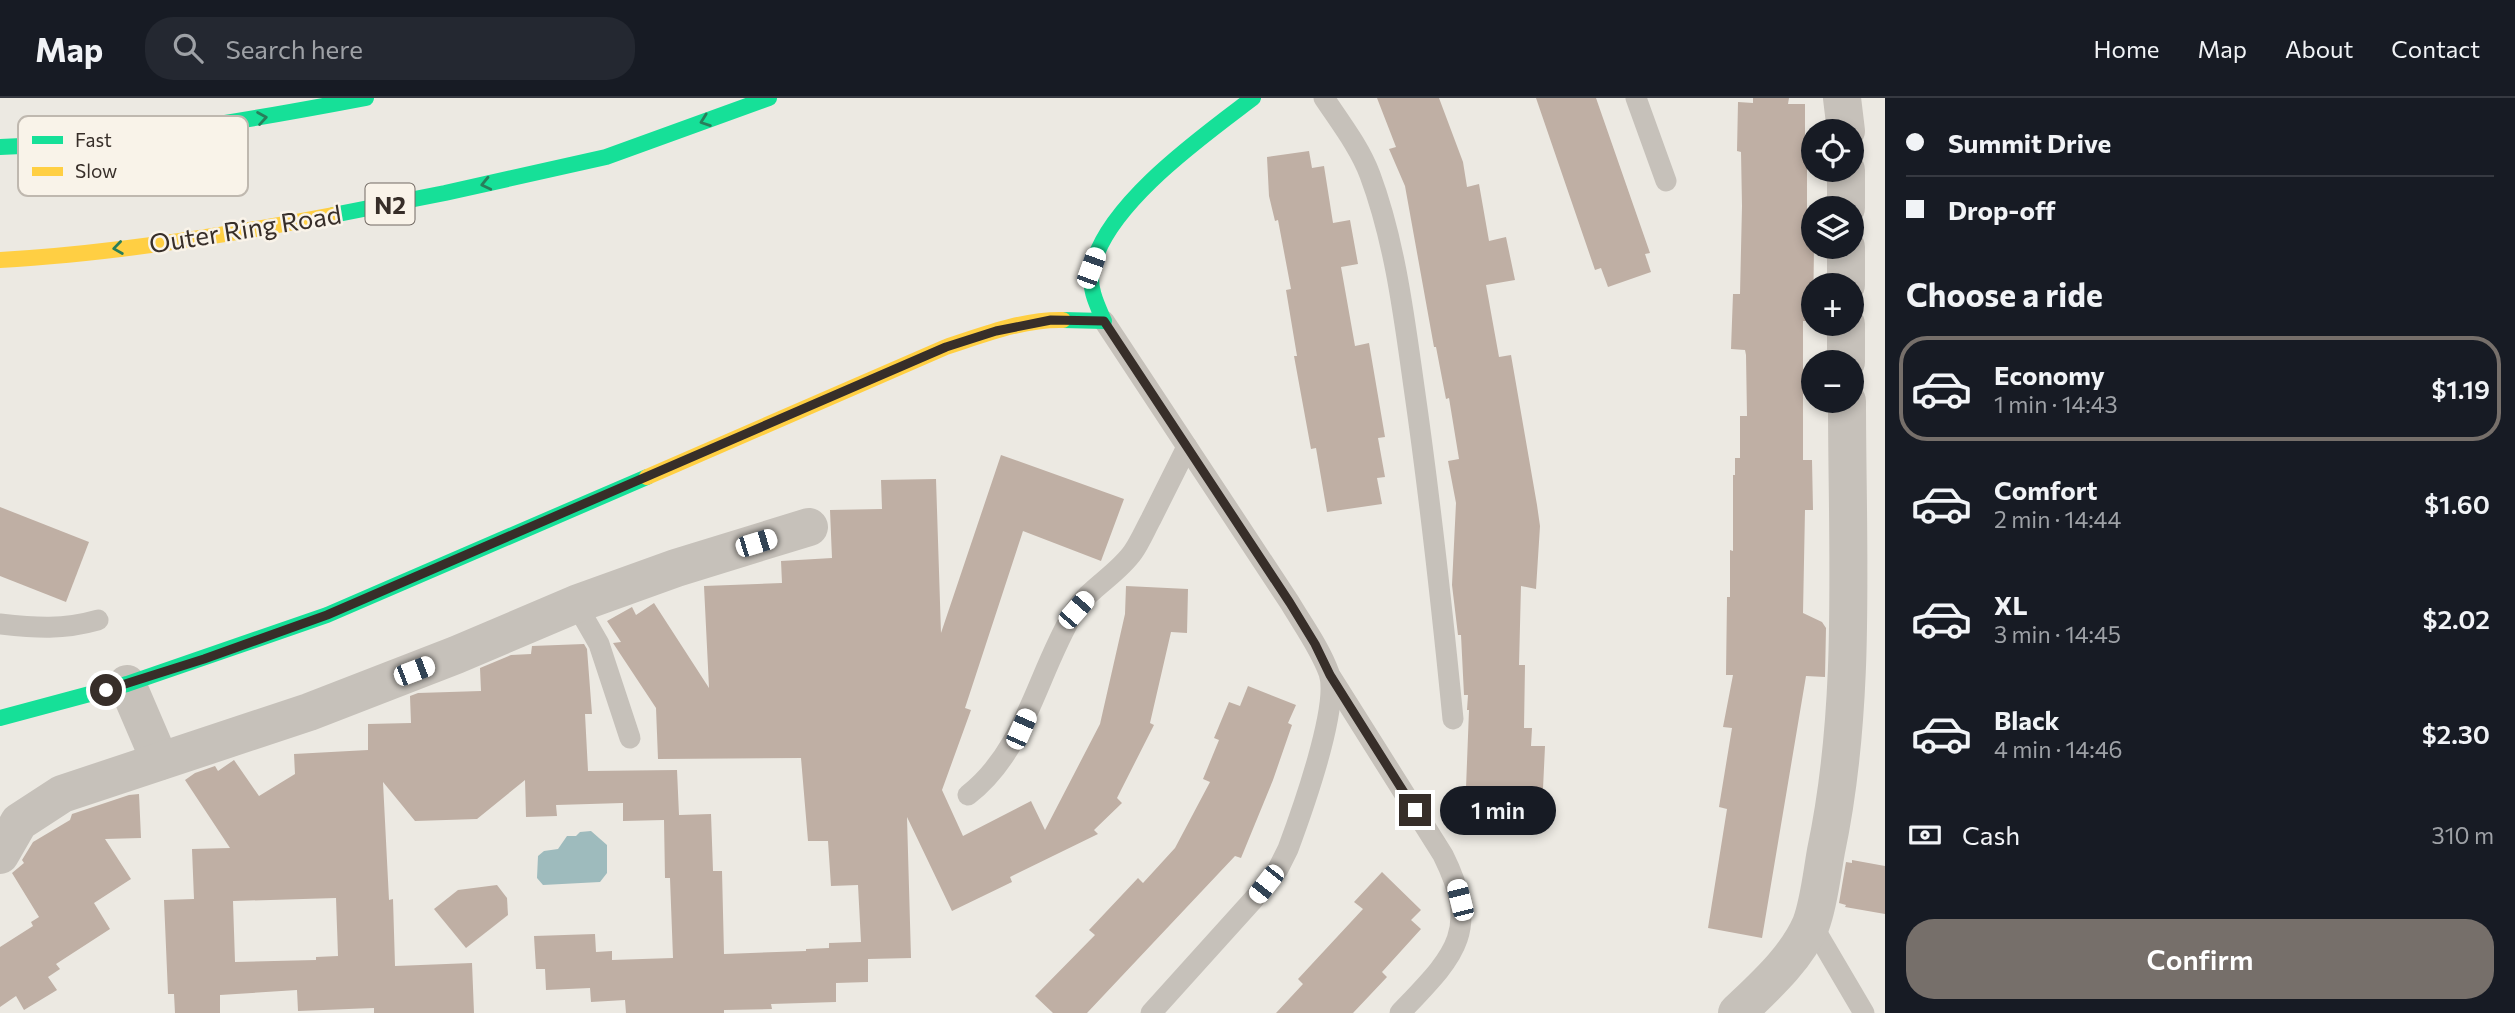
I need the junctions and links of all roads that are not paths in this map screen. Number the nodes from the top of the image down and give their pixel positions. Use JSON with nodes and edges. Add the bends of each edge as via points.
{"nodes":[{"id":1,"x":366,"y":98,"type":"edge"},
{"id":2,"x":769,"y":98,"type":"edge"},
{"id":3,"x":1253,"y":98,"type":"edge"},
{"id":4,"x":1324,"y":98,"type":"edge"},
{"id":5,"x":1636,"y":98,"type":"edge"},
{"id":6,"x":1842,"y":98,"type":"edge"},
{"id":7,"x":1845,"y":119,"type":"edge"},
{"id":8,"x":248,"y":120,"type":"edge"},
{"id":9,"x":18,"y":146,"type":"edge"},
{"id":10,"x":0,"y":147,"type":"edge"},
{"id":11,"x":1665,"y":181,"type":"dead end"},
{"id":12,"x":0,"y":260,"type":"edge"},
{"id":13,"x":1104,"y":321,"type":"junction"},
{"id":14,"x":1847,"y":413,"type":"edge"},
{"id":15,"x":1187,"y":447,"type":"junction"},
{"id":16,"x":809,"y":527,"type":"dead end"},
{"id":17,"x":576,"y":604,"type":"junction"},
{"id":18,"x":98,"y":620,"type":"dead end"},
{"id":19,"x":0,"y":624,"type":"edge"},
{"id":20,"x":1330,"y":675,"type":"junction"},
{"id":21,"x":127,"y":684,"type":"junction"},
{"id":22,"x":0,"y":718,"type":"edge"},
{"id":23,"x":1453,"y":719,"type":"dead end"},
{"id":24,"x":631,"y":738,"type":"dead end"},
{"id":25,"x":160,"y":761,"type":"junction"},
{"id":26,"x":968,"y":795,"type":"dead end"},
{"id":27,"x":0,"y":855,"type":"edge"},
{"id":28,"x":1811,"y":923,"type":"junction"},
{"id":29,"x":1151,"y":1013,"type":"edge"},
{"id":30,"x":1400,"y":1013,"type":"edge"},
{"id":31,"x":1737,"y":1013,"type":"edge"},
{"id":32,"x":1864,"y":1013,"type":"edge"}],
"edges":[{"from":8,"to":1,"type":"main road","one_way":true},
{"from":2,"to":12,"type":"main road","name":"Outer Ring Road","number":"N2","one_way":true,"via":[[606,157],[445,193],[263,228],[55,257]]},
{"from":3,"to":13,"type":"main road","via":[[1148,187],[1102,239],[1091,268],[1093,297]]},
{"from":4,"to":23,"type":"lane","via":[[1369,173],[1402,303],[1436,540]]},
{"from":5,"to":11,"type":"lane"},
{"from":6,"to":7,"type":"street"},
{"from":10,"to":9,"type":"main road","one_way":true},
{"from":13,"to":15,"type":"lane"},
{"from":13,"to":21,"type":"main road","via":[[1051,320],[946,347],[327,615]]},
{"from":14,"to":28,"type":"street","via":[[1847,638],[1841,766]]},
{"from":15,"to":20,"type":"lane","via":[[1290,603]]},
{"from":15,"to":26,"type":"lane","via":[[1135,550],[1076,610],[1021,729],[988,780]]},
{"from":16,"to":17,"type":"street"},
{"from":17,"to":24,"type":"lane","via":[[600,645]]},
{"from":17,"to":25,"type":"street","via":[[309,712]]},
{"from":18,"to":19,"type":"lane","via":[[70,628]]},
{"from":20,"to":29,"type":"lane","via":[[1329,717],[1283,859],[1253,900]]},
{"from":20,"to":30,"type":"lane","via":[[1443,855],[1460,900],[1457,945],[1439,972]]},
{"from":21,"to":22,"type":"main road"},
{"from":21,"to":25,"type":"street"},
{"from":25,"to":27,"type":"street","via":[[62,794],[19,822]]},
{"from":28,"to":31,"type":"street","via":[[1794,953]]},
{"from":28,"to":32,"type":"lane"}]}
